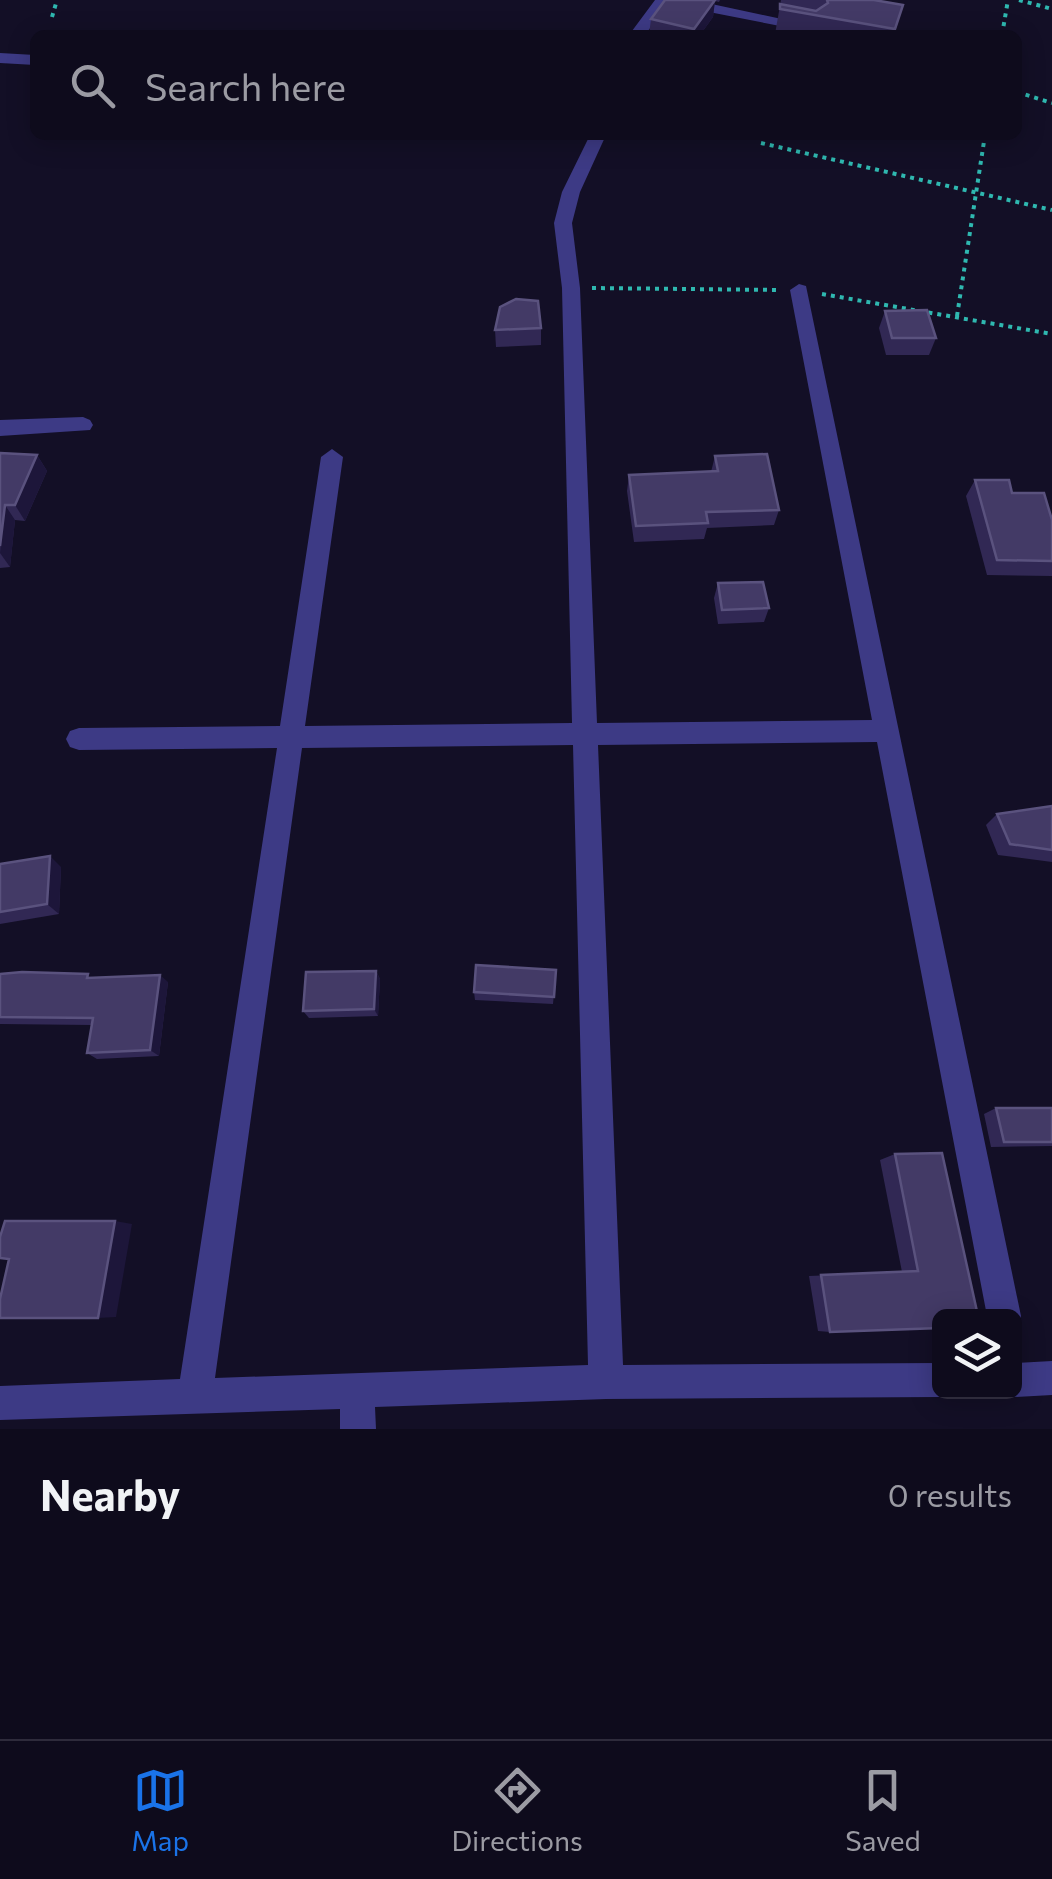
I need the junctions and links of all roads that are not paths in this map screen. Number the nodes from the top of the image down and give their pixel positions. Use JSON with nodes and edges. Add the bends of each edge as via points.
{"nodes":[{"id":1,"x":667,"y":0,"type":"edge"},
{"id":2,"x":810,"y":27,"type":"edge"},
{"id":3,"x":640,"y":30,"type":"edge"},
{"id":4,"x":0,"y":58,"type":"edge"},
{"id":5,"x":30,"y":60,"type":"edge"},
{"id":6,"x":596,"y":140,"type":"edge"},
{"id":7,"x":799,"y":290,"type":"dead end"},
{"id":8,"x":83,"y":425,"type":"dead end"},
{"id":9,"x":0,"y":428,"type":"edge"},
{"id":10,"x":332,"y":457,"type":"dead end"},
{"id":11,"x":887,"y":731,"type":"junction"},
{"id":12,"x":585,"y":734,"type":"junction"},
{"id":13,"x":291,"y":737,"type":"junction"},
{"id":14,"x":80,"y":739,"type":"dead end"},
{"id":15,"x":1003,"y":1309,"type":"edge"},
{"id":16,"x":1022,"y":1376,"type":"edge"},
{"id":17,"x":1052,"y":1378,"type":"edge"},
{"id":18,"x":932,"y":1380,"type":"edge"},
{"id":19,"x":606,"y":1382,"type":"junction"},
{"id":20,"x":357,"y":1390,"type":"junction"},
{"id":21,"x":195,"y":1396,"type":"junction"},
{"id":22,"x":0,"y":1403,"type":"edge"},
{"id":23,"x":358,"y":1429,"type":"edge"}],
"edges":[{"from":1,"to":2,"type":"street"},
{"from":1,"to":3,"type":"street"},
{"from":4,"to":5,"type":"street"},
{"from":6,"to":12,"type":"street","via":[[562,223],[570,288]]},
{"from":7,"to":11,"type":"street"},
{"from":8,"to":9,"type":"street"},
{"from":10,"to":13,"type":"street"},
{"from":11,"to":12,"type":"street"},
{"from":11,"to":15,"type":"street"},
{"from":12,"to":13,"type":"street"},
{"from":12,"to":19,"type":"street"},
{"from":13,"to":14,"type":"street"},
{"from":13,"to":21,"type":"street"},
{"from":16,"to":17,"type":"street"},
{"from":18,"to":19,"type":"street"},
{"from":19,"to":20,"type":"street"},
{"from":20,"to":21,"type":"street"},
{"from":20,"to":23,"type":"street"},
{"from":21,"to":22,"type":"street"}]}
